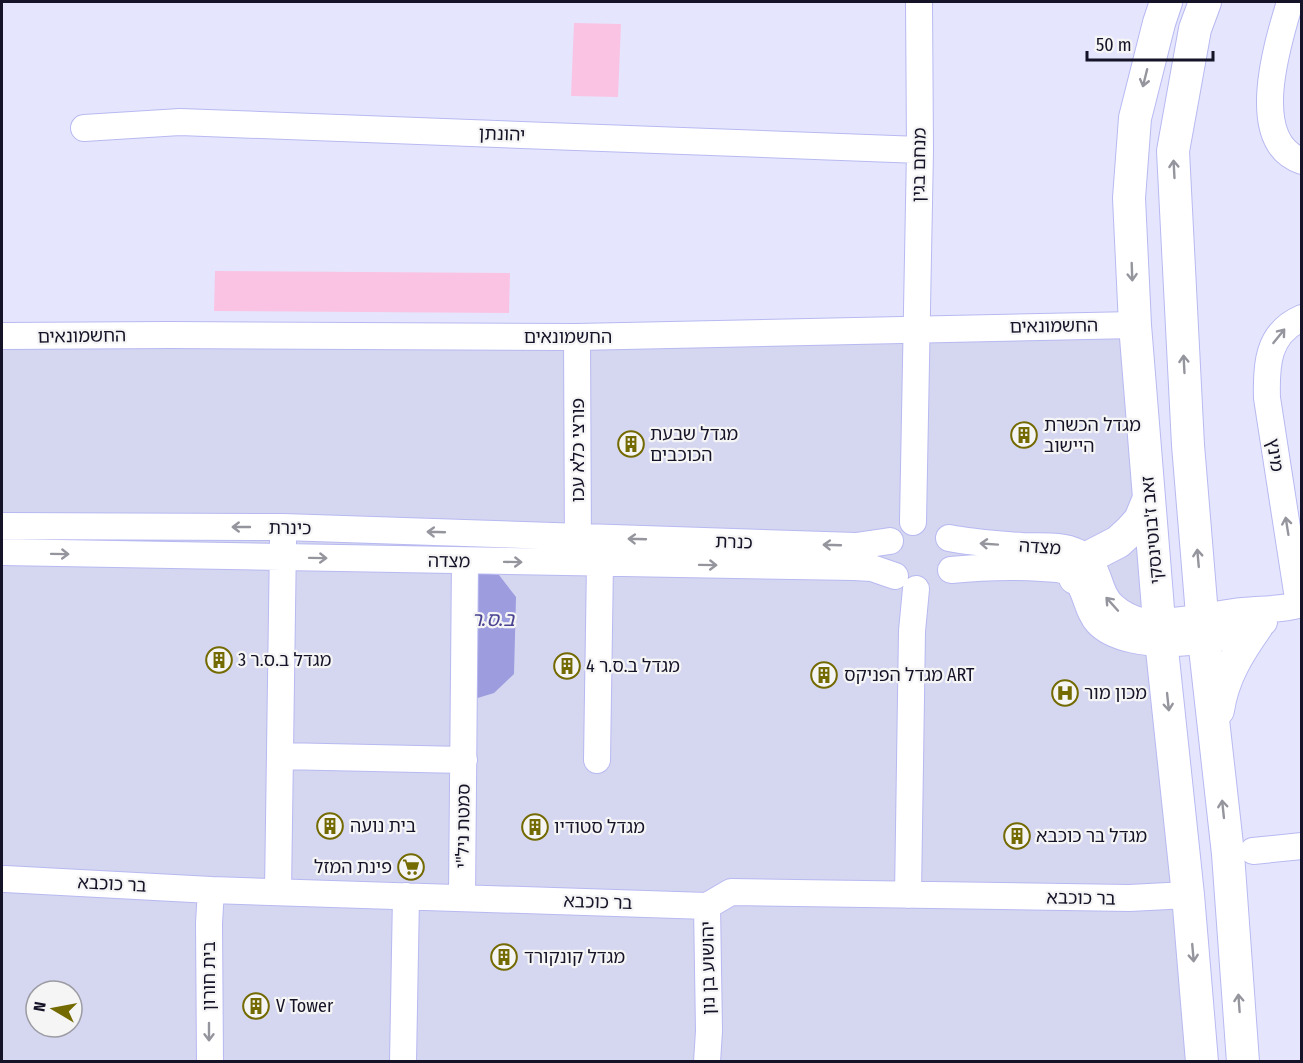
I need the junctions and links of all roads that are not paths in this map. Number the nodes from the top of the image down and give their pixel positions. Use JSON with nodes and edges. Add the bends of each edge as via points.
{"nodes":[{"id":1,"x":919,"y":2,"type":"edge"},
{"id":2,"x":1166,"y":2,"type":"edge"},
{"id":3,"x":1205,"y":2,"type":"edge"},
{"id":4,"x":1290,"y":2,"type":"edge"},
{"id":5,"x":84,"y":128,"type":"dead end"},
{"id":6,"x":920,"y":150,"type":"junction"},
{"id":7,"x":1302,"y":161,"type":"edge"},
{"id":8,"x":1302,"y":318,"type":"edge"},
{"id":9,"x":1135,"y":325,"type":"junction"},
{"id":10,"x":917,"y":329,"type":"junction"},
{"id":11,"x":2,"y":336,"type":"edge"},
{"id":12,"x":578,"y":337,"type":"junction"},
{"id":13,"x":1149,"y":498,"type":"junction"},
{"id":14,"x":913,"y":522,"type":"junction"},
{"id":15,"x":2,"y":526,"type":"edge"},
{"id":16,"x":283,"y":527,"type":"junction"},
{"id":17,"x":578,"y":537,"type":"junction"},
{"id":18,"x":950,"y":538,"type":"junction"},
{"id":19,"x":890,"y":541,"type":"junction"},
{"id":20,"x":2,"y":552,"type":"edge"},
{"id":21,"x":282,"y":558,"type":"junction"},
{"id":22,"x":465,"y":561,"type":"junction"},
{"id":23,"x":589,"y":563,"type":"junction"},
{"id":24,"x":1081,"y":568,"type":"junction"},
{"id":25,"x":951,"y":570,"type":"junction"},
{"id":26,"x":905,"y":582,"type":"junction"},
{"id":27,"x":1295,"y":606,"type":"edge"},
{"id":28,"x":1257,"y":626,"type":"junction"},
{"id":29,"x":1204,"y":628,"type":"junction"},
{"id":30,"x":1160,"y":632,"type":"junction"},
{"id":31,"x":1214,"y":732,"type":"junction"},
{"id":32,"x":280,"y":756,"type":"junction"},
{"id":33,"x":464,"y":757,"type":"junction"},
{"id":34,"x":597,"y":760,"type":"dead end"},
{"id":35,"x":1302,"y":846,"type":"edge"},
{"id":36,"x":1253,"y":851,"type":"dead end"},
{"id":37,"x":2,"y":877,"type":"edge"},
{"id":38,"x":211,"y":890,"type":"junction"},
{"id":39,"x":278,"y":892,"type":"junction"},
{"id":40,"x":908,"y":895,"type":"junction"},
{"id":41,"x":1188,"y":895,"type":"junction"},
{"id":42,"x":406,"y":896,"type":"junction"},
{"id":43,"x":462,"y":898,"type":"junction"},
{"id":44,"x":707,"y":906,"type":"junction"},
{"id":45,"x":709,"y":1031,"type":"junction"},
{"id":46,"x":210,"y":1062,"type":"edge"},
{"id":47,"x":404,"y":1062,"type":"edge"},
{"id":48,"x":707,"y":1062,"type":"edge"},
{"id":49,"x":716,"y":1062,"type":"edge"},
{"id":50,"x":1202,"y":1062,"type":"edge"},
{"id":51,"x":1243,"y":1062,"type":"edge"}],
"edges":[{"from":1,"to":6,"type":"street","name":"מנחם בגין"},
{"from":2,"to":9,"type":"main road","name":"זאב ז'בוטינסקי","one_way":true,"via":[[1135,117],[1129,198]]},
{"from":29,"to":3,"type":"main road","one_way":true,"via":[[1188,445],[1173,152],[1195,29]]},
{"from":4,"to":7,"type":"street","via":[[1272,76],[1270,112],[1279,145]]},
{"from":5,"to":6,"type":"street","name":"יהונתן","via":[[180,122]]},
{"from":6,"to":10,"type":"street","name":"מנחם בגין"},
{"from":27,"to":8,"type":"street","name":"מינץ","one_way":true,"via":[[1266,369],[1279,334]]},
{"from":9,"to":10,"type":"street","name":"החשמונאים"},
{"from":9,"to":13,"type":"main road","name":"זאב ז'בוטינסקי"},
{"from":10,"to":12,"type":"street","name":"החשמונאים"},
{"from":10,"to":14,"type":"street","name":"מנחם בגין"},
{"from":11,"to":12,"type":"street","name":"החשמונאים"},
{"from":12,"to":17,"type":"street","name":"פורצי כלא עכו"},
{"from":13,"to":24,"type":"main road","via":[[1140,520],[1130,531]]},
{"from":13,"to":30,"type":"main road","name":"זאב ז'בוטינסקי"},
{"from":14,"to":18,"type":"street","via":[[934,524]]},
{"from":14,"to":19,"type":"street","via":[[896,532]]},
{"from":16,"to":15,"type":"street","name":"כינרת","one_way":true},
{"from":17,"to":16,"type":"street","name":"כינרת","one_way":true},
{"from":16,"to":21,"type":"street"},
{"from":19,"to":17,"type":"street","name":"כנרת","one_way":true,"via":[[856,546]]},
{"from":17,"to":23,"type":"street","name":"פורצי כלא עכו"},
{"from":24,"to":18,"type":"street","name":"מצדה","one_way":true,"via":[[1075,551],[1063,548]]},
{"from":18,"to":25,"type":"street","via":[[954,554]]},
{"from":19,"to":26,"type":"street","via":[[888,562]]},
{"from":20,"to":21,"type":"street","name":"מצדה","one_way":true},
{"from":21,"to":22,"type":"street","name":"מצדה","one_way":true},
{"from":21,"to":32,"type":"street"},
{"from":22,"to":23,"type":"street","name":"מצדה","one_way":true},
{"from":22,"to":33,"type":"street","name":"סמטת ניל\"י"},
{"from":23,"to":26,"type":"street","name":"מצדה","one_way":true,"via":[[872,568]]},
{"from":23,"to":34,"type":"street","name":"פורצי כלא עכו"},
{"from":24,"to":25,"type":"street","name":"מצדה","via":[[1067,571],[1006,566]]},
{"from":24,"to":30,"type":"street","name":"מצדה","via":[[1099,576],[1104,594],[1122,614]]},
{"from":25,"to":26,"type":"street","via":[[945,579],[926,588]]},
{"from":26,"to":40,"type":"street","via":[[912,631]]},
{"from":27,"to":28,"type":"street"},
{"from":27,"to":29,"type":"street","via":[[1246,611]]},
{"from":28,"to":29,"type":"street","via":[[1231,635]]},
{"from":28,"to":31,"type":"main road","via":[[1228,671]]},
{"from":29,"to":30,"type":"street","name":"מצדה"},
{"from":29,"to":31,"type":"main road"},
{"from":30,"to":41,"type":"main road","name":"זאב ז'בוטינסקי","one_way":true},
{"from":51,"to":31,"type":"main road","one_way":true,"via":[[1228,854]]},
{"from":32,"to":33,"type":"street"},
{"from":32,"to":39,"type":"street"},
{"from":33,"to":43,"type":"street","name":"סמטת ניל\"י"},
{"from":35,"to":36,"type":"street"},
{"from":37,"to":38,"type":"street","name":"בר כוכבא"},
{"from":38,"to":39,"type":"street","name":"בר כוכבא"},
{"from":38,"to":46,"type":"street","name":"בית חורון","one_way":true},
{"from":39,"to":42,"type":"street","name":"בר כוכבא"},
{"from":40,"to":41,"type":"street","name":"בר כוכבא"},
{"from":40,"to":44,"type":"street","name":"בר כוכבא","via":[[732,892]]},
{"from":41,"to":50,"type":"main road","name":"זאב ז'בוטינסקי","one_way":true},
{"from":42,"to":43,"type":"street","name":"בר כוכבא"},
{"from":42,"to":47,"type":"street"},
{"from":43,"to":44,"type":"street","name":"בר כוכבא"},
{"from":44,"to":45,"type":"street","name":"יהושוע בן נון"},
{"from":45,"to":48,"type":"street","name":"יהושוע בן נון"},
{"from":45,"to":49,"type":"street","name":"יהושוע בן נון"}]}
